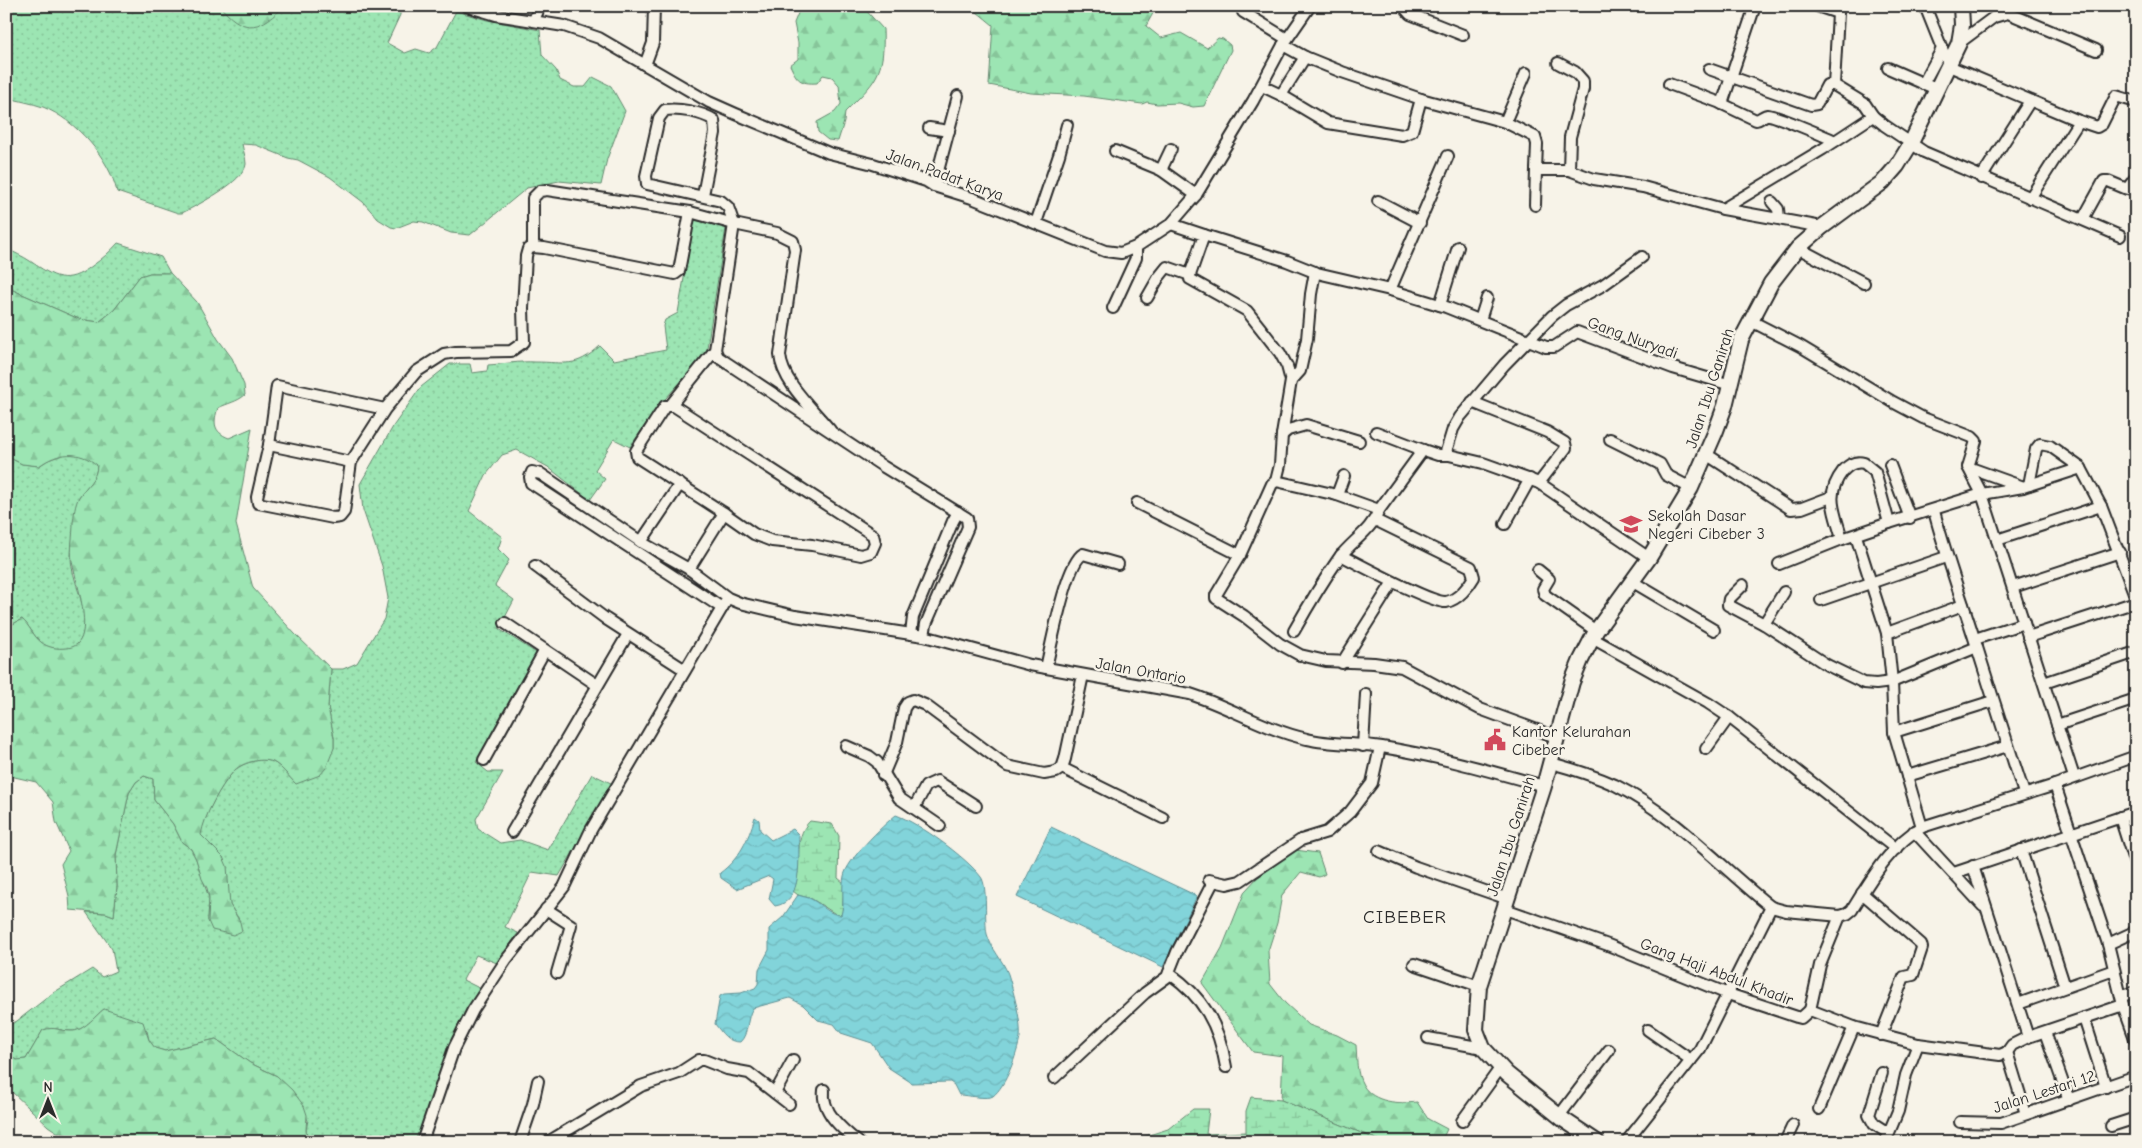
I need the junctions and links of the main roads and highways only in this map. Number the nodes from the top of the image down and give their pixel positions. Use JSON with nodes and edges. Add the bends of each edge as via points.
{"nodes":[{"id":1,"x":1960,"y":7,"type":"edge"},
{"id":2,"x":1597,"y":1142,"type":"edge"}],
"edges":[{"from":1,"to":2,"type":"main road","name":"Jalan Ibu Ganirah","via":[[1959,43],[1897,166],[1883,182],[1798,248],[1771,282],[1741,340],[1731,386],[1715,434],[1690,488],[1649,558],[1594,634],[1572,682],[1544,786],[1479,986],[1476,1030],[1483,1048],[1524,1089]]}]}
